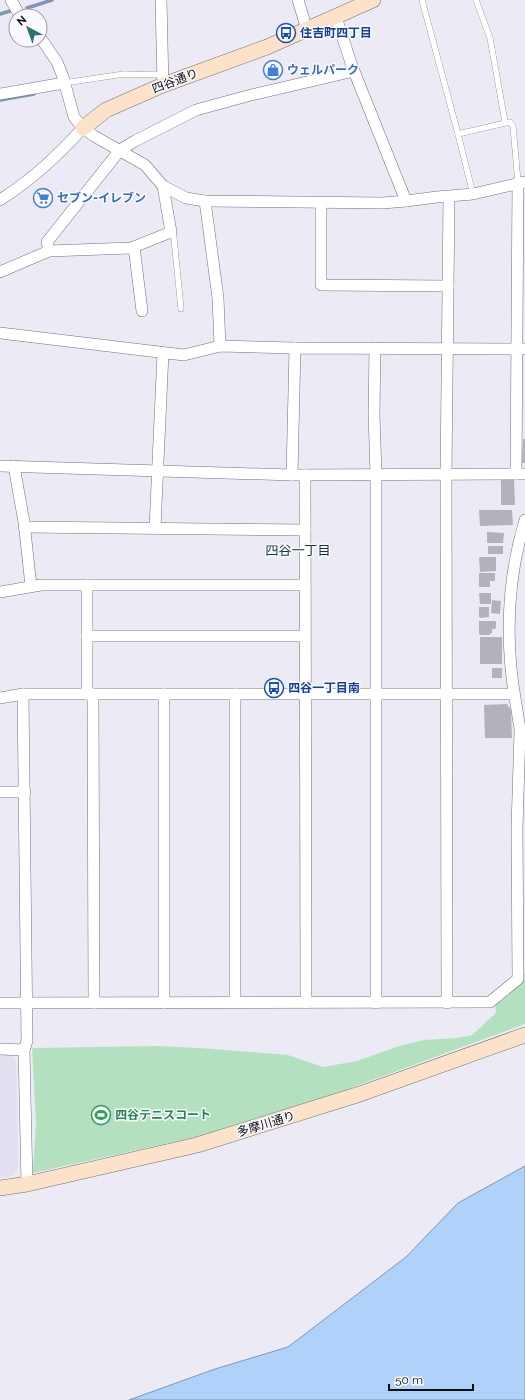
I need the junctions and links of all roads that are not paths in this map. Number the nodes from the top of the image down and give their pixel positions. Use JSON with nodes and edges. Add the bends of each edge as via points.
{"nodes":[{"id":1,"x":161,"y":0,"type":"edge"},
{"id":2,"x":298,"y":0,"type":"edge"},
{"id":3,"x":373,"y":0,"type":"edge"},
{"id":4,"x":422,"y":0,"type":"edge"},
{"id":5,"x":476,"y":0,"type":"edge"},
{"id":6,"x":336,"y":17,"type":"junction"},
{"id":7,"x":307,"y":30,"type":"junction"},
{"id":8,"x":47,"y":48,"type":"edge"},
{"id":9,"x":354,"y":71,"type":"junction"},
{"id":10,"x":164,"y":80,"type":"junction"},
{"id":11,"x":64,"y":83,"type":"junction"},
{"id":12,"x":0,"y":94,"type":"edge"},
{"id":13,"x":505,"y":122,"type":"junction"},
{"id":14,"x":83,"y":128,"type":"junction"},
{"id":15,"x":458,"y":134,"type":"junction"},
{"id":16,"x":120,"y":150,"type":"junction"},
{"id":17,"x":522,"y":182,"type":"edge"},
{"id":18,"x":163,"y":186,"type":"junction"},
{"id":19,"x":473,"y":194,"type":"junction"},
{"id":20,"x":449,"y":196,"type":"junction"},
{"id":21,"x":0,"y":200,"type":"edge"},
{"id":22,"x":205,"y":201,"type":"junction"},
{"id":23,"x":406,"y":201,"type":"junction"},
{"id":24,"x":321,"y":203,"type":"junction"},
{"id":25,"x":171,"y":232,"type":"junction"},
{"id":26,"x":134,"y":247,"type":"junction"},
{"id":27,"x":49,"y":251,"type":"junction"},
{"id":28,"x":0,"y":272,"type":"edge"},
{"id":29,"x":448,"y":286,"type":"junction"},
{"id":30,"x":181,"y":310,"type":"dead end"},
{"id":31,"x":142,"y":311,"type":"dead end"},
{"id":32,"x":0,"y":333,"type":"edge"},
{"id":33,"x":220,"y":346,"type":"junction"},
{"id":34,"x":295,"y":348,"type":"junction"},
{"id":35,"x":375,"y":348,"type":"junction"},
{"id":36,"x":447,"y":349,"type":"junction"},
{"id":37,"x":521,"y":349,"type":"edge"},
{"id":38,"x":164,"y":353,"type":"junction"},
{"id":39,"x":0,"y":466,"type":"edge"},
{"id":40,"x":14,"y":466,"type":"junction"},
{"id":41,"x":157,"y":470,"type":"junction"},
{"id":42,"x":376,"y":474,"type":"junction"},
{"id":43,"x":520,"y":474,"type":"edge"},
{"id":44,"x":292,"y":475,"type":"junction"},
{"id":45,"x":305,"y":475,"type":"junction"},
{"id":46,"x":446,"y":475,"type":"junction"},
{"id":47,"x":525,"y":520,"type":"edge"},
{"id":48,"x":24,"y":527,"type":"junction"},
{"id":49,"x":155,"y":528,"type":"junction"},
{"id":50,"x":305,"y":530,"type":"junction"},
{"id":51,"x":87,"y":585,"type":"junction"},
{"id":52,"x":305,"y":585,"type":"junction"},
{"id":53,"x":31,"y":586,"type":"junction"},
{"id":54,"x":0,"y":592,"type":"edge"},
{"id":55,"x":87,"y":636,"type":"junction"},
{"id":56,"x":305,"y":636,"type":"junction"},
{"id":57,"x":23,"y":694,"type":"junction"},
{"id":58,"x":90,"y":694,"type":"junction"},
{"id":59,"x":164,"y":694,"type":"junction"},
{"id":60,"x":235,"y":694,"type":"junction"},
{"id":61,"x":305,"y":694,"type":"junction"},
{"id":62,"x":376,"y":694,"type":"junction"},
{"id":63,"x":446,"y":694,"type":"junction"},
{"id":64,"x":514,"y":694,"type":"junction"},
{"id":65,"x":0,"y":698,"type":"edge"},
{"id":66,"x":520,"y":731,"type":"junction"},
{"id":67,"x":525,"y":749,"type":"edge"},
{"id":68,"x":0,"y":792,"type":"edge"},
{"id":69,"x":24,"y":792,"type":"junction"},
{"id":70,"x":0,"y":1003,"type":"edge"},
{"id":71,"x":27,"y":1003,"type":"junction"},
{"id":72,"x":94,"y":1003,"type":"junction"},
{"id":73,"x":164,"y":1003,"type":"junction"},
{"id":74,"x":235,"y":1003,"type":"junction"},
{"id":75,"x":306,"y":1003,"type":"junction"},
{"id":76,"x":376,"y":1003,"type":"junction"},
{"id":77,"x":447,"y":1003,"type":"junction"},
{"id":78,"x":525,"y":1035,"type":"edge"},
{"id":79,"x":0,"y":1049,"type":"edge"},
{"id":80,"x":24,"y":1050,"type":"junction"},
{"id":81,"x":27,"y":1184,"type":"junction"},
{"id":82,"x":0,"y":1188,"type":"edge"}],
"edges":[{"from":1,"to":10,"type":"street"},
{"from":2,"to":7,"type":"street"},
{"from":3,"to":6,"type":"street","name":"四谷通り"},
{"from":4,"to":15,"type":"lane"},
{"from":5,"to":13,"type":"lane","via":[[490,38]]},
{"from":6,"to":7,"type":"street","name":"四谷通り"},
{"from":6,"to":9,"type":"street"},
{"from":7,"to":10,"type":"street","name":"四谷通り","via":[[267,47]]},
{"from":8,"to":11,"type":"street","via":[[57,62]]},
{"from":9,"to":16,"type":"street","via":[[196,110]]},
{"from":9,"to":23,"type":"street"},
{"from":10,"to":11,"type":"lane","via":[[124,74]]},
{"from":10,"to":14,"type":"street","name":"四谷通り","via":[[106,110]]},
{"from":11,"to":12,"type":"street"},
{"from":11,"to":14,"type":"street","via":[[74,117]]},
{"from":13,"to":15,"type":"lane"},
{"from":13,"to":17,"type":"lane","via":[[510,122],[513,126]]},
{"from":14,"to":16,"type":"street"},
{"from":14,"to":21,"type":"street","name":"四谷通り","via":[[33,177]]},
{"from":15,"to":19,"type":"lane"},
{"from":16,"to":18,"type":"street","via":[[145,164]]},
{"from":16,"to":27,"type":"street","via":[[47,242]]},
{"from":17,"to":19,"type":"street"},
{"from":17,"to":37,"type":"street"},
{"from":18,"to":22,"type":"street","via":[[186,198]]},
{"from":18,"to":25,"type":"street"},
{"from":19,"to":20,"type":"street"},
{"from":20,"to":23,"type":"street"},
{"from":20,"to":29,"type":"street"},
{"from":22,"to":24,"type":"street"},
{"from":22,"to":33,"type":"street","via":[[218,298]]},
{"from":23,"to":24,"type":"street"},
{"from":24,"to":29,"type":"street","via":[[321,285]]},
{"from":25,"to":26,"type":"street"},
{"from":25,"to":30,"type":"lane","via":[[174,238]]},
{"from":26,"to":27,"type":"street"},
{"from":26,"to":31,"type":"street"},
{"from":27,"to":28,"type":"street"},
{"from":29,"to":36,"type":"street"},
{"from":32,"to":38,"type":"street"},
{"from":33,"to":34,"type":"street"},
{"from":33,"to":38,"type":"street","via":[[184,355]]},
{"from":34,"to":35,"type":"street"},
{"from":34,"to":44,"type":"street"},
{"from":35,"to":36,"type":"street"},
{"from":35,"to":42,"type":"street"},
{"from":36,"to":37,"type":"street"},
{"from":36,"to":46,"type":"street"},
{"from":37,"to":43,"type":"street"},
{"from":38,"to":41,"type":"street"},
{"from":39,"to":40,"type":"street"},
{"from":40,"to":41,"type":"street"},
{"from":40,"to":48,"type":"street"},
{"from":41,"to":44,"type":"street"},
{"from":41,"to":49,"type":"street"},
{"from":42,"to":45,"type":"street"},
{"from":42,"to":46,"type":"street"},
{"from":42,"to":62,"type":"street"},
{"from":43,"to":46,"type":"street"},
{"from":44,"to":45,"type":"street"},
{"from":45,"to":50,"type":"street"},
{"from":46,"to":63,"type":"street"},
{"from":47,"to":64,"type":"street","via":[[515,560],[509,617]]},
{"from":48,"to":49,"type":"street"},
{"from":48,"to":53,"type":"street"},
{"from":49,"to":50,"type":"street"},
{"from":50,"to":52,"type":"street"},
{"from":51,"to":52,"type":"street"},
{"from":51,"to":53,"type":"street"},
{"from":51,"to":55,"type":"street"},
{"from":52,"to":56,"type":"street"},
{"from":53,"to":54,"type":"street"},
{"from":55,"to":56,"type":"street"},
{"from":55,"to":58,"type":"street"},
{"from":56,"to":61,"type":"street"},
{"from":57,"to":58,"type":"street"},
{"from":57,"to":65,"type":"street"},
{"from":57,"to":69,"type":"street"},
{"from":58,"to":59,"type":"street"},
{"from":58,"to":72,"type":"street"},
{"from":59,"to":60,"type":"street"},
{"from":59,"to":73,"type":"street"},
{"from":60,"to":61,"type":"street"},
{"from":60,"to":74,"type":"street"},
{"from":61,"to":62,"type":"street"},
{"from":61,"to":75,"type":"street"},
{"from":62,"to":63,"type":"street"},
{"from":62,"to":76,"type":"street"},
{"from":63,"to":64,"type":"street"},
{"from":63,"to":77,"type":"street"},
{"from":64,"to":66,"type":"street"},
{"from":66,"to":67,"type":"street"},
{"from":66,"to":77,"type":"street","via":[[517,828],[518,979],[490,1002]]},
{"from":68,"to":69,"type":"street"},
{"from":69,"to":71,"type":"street"},
{"from":70,"to":71,"type":"street"},
{"from":71,"to":72,"type":"street"},
{"from":71,"to":80,"type":"street","via":[[27,1041]]},
{"from":72,"to":73,"type":"street"},
{"from":73,"to":74,"type":"street"},
{"from":74,"to":75,"type":"street"},
{"from":75,"to":76,"type":"street"},
{"from":76,"to":77,"type":"street"},
{"from":78,"to":81,"type":"street","name":"多摩川通り","via":[[360,1094],[197,1145]]},
{"from":79,"to":80,"type":"street"},
{"from":80,"to":81,"type":"street"},
{"from":81,"to":82,"type":"street","name":"多摩川通り"}]}
